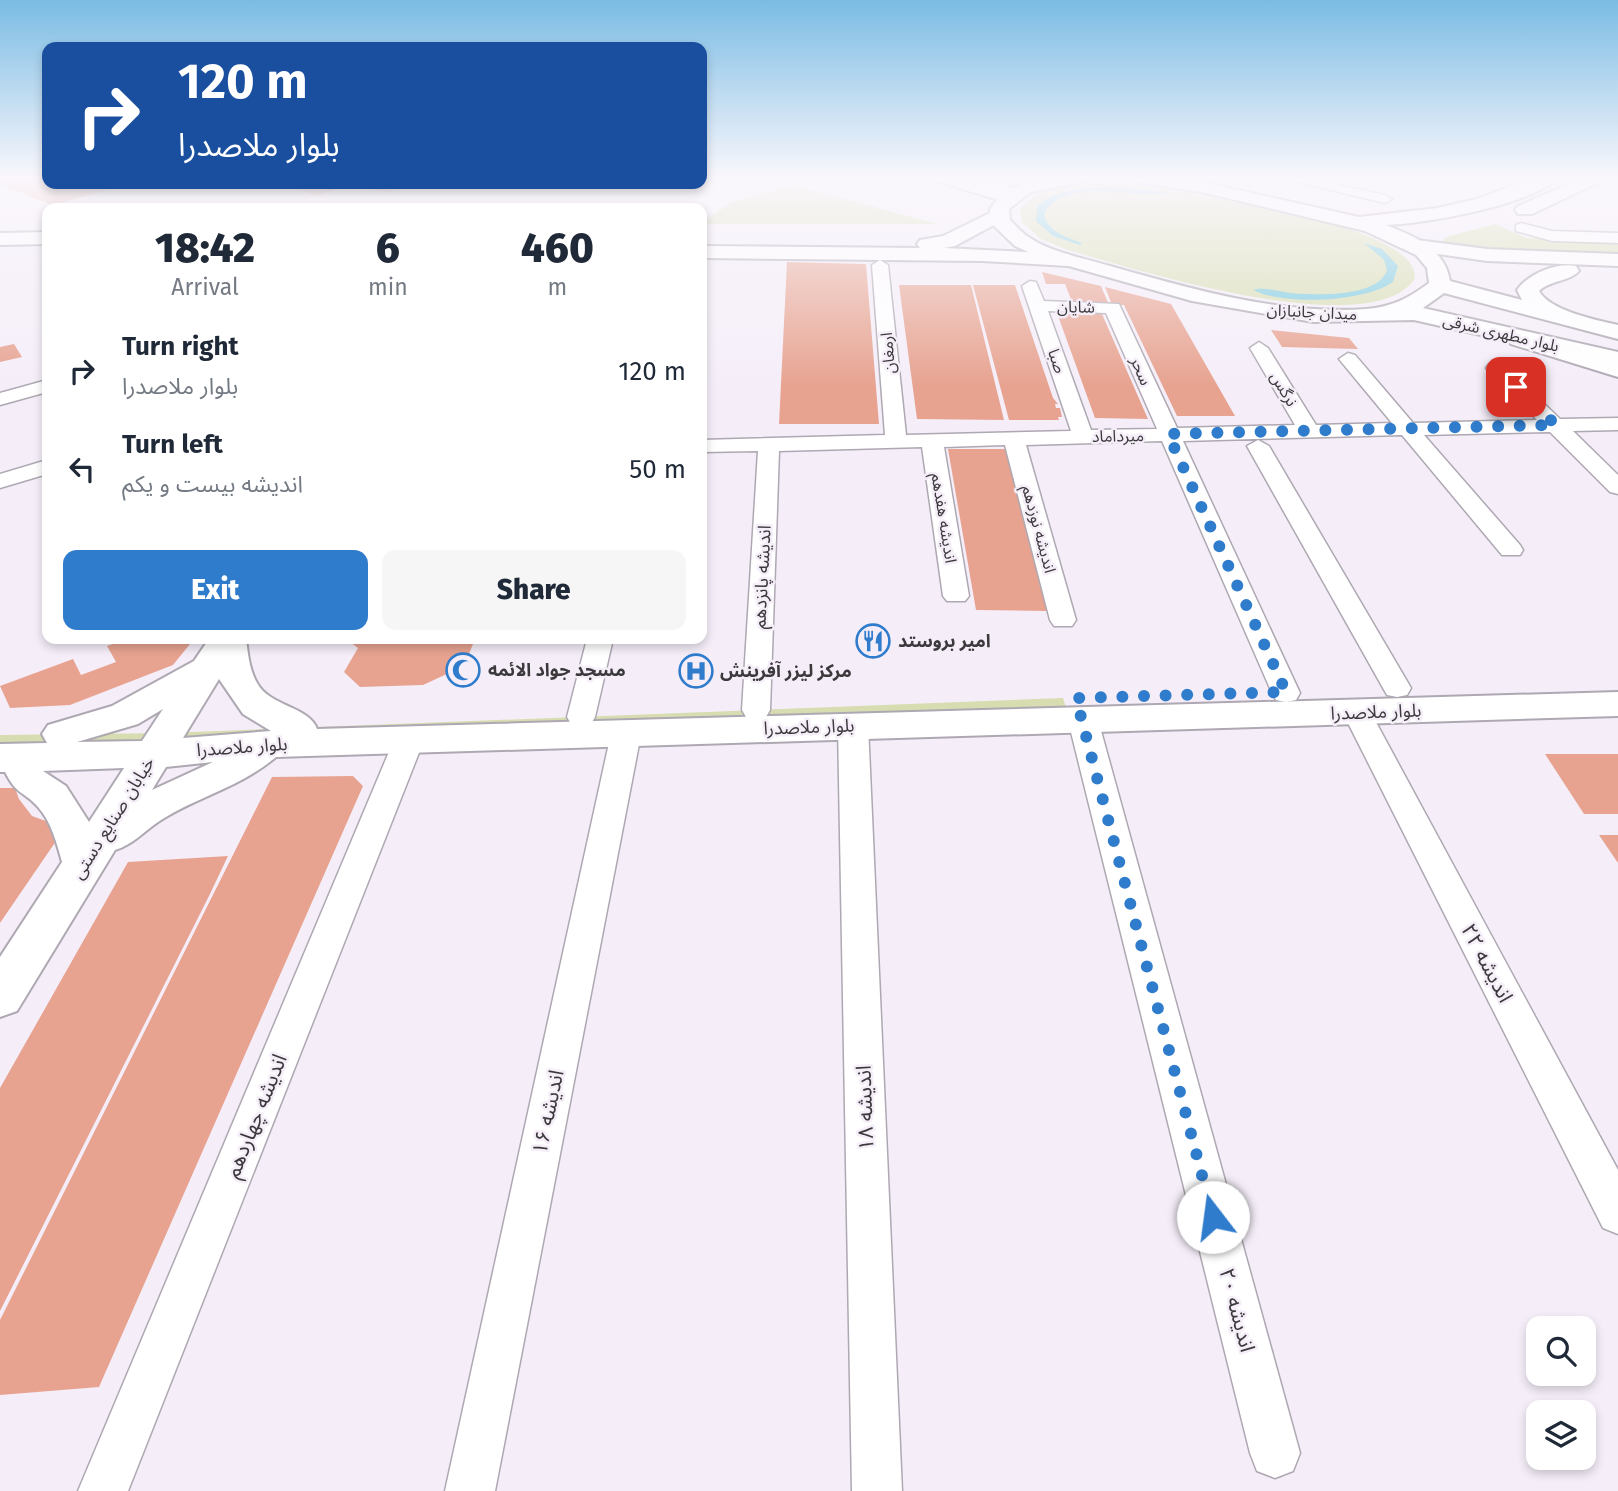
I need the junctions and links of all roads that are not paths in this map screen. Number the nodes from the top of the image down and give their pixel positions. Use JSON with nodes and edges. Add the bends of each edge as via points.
{"nodes":[{"id":1,"x":42,"y":247,"type":"edge"},
{"id":2,"x":984,"y":247,"type":"edge"},
{"id":3,"x":1034,"y":247,"type":"edge"},
{"id":4,"x":1415,"y":247,"type":"edge"},
{"id":5,"x":1433,"y":247,"type":"edge"},
{"id":6,"x":0,"y":249,"type":"edge"},
{"id":7,"x":707,"y":252,"type":"edge"},
{"id":8,"x":982,"y":255,"type":"junction"},
{"id":9,"x":1068,"y":260,"type":"junction"},
{"id":10,"x":1618,"y":260,"type":"edge"},
{"id":11,"x":880,"y":265,"type":"dead end"},
{"id":12,"x":1568,"y":271,"type":"junction"},
{"id":13,"x":1618,"y":271,"type":"edge"},
{"id":14,"x":1441,"y":281,"type":"junction"},
{"id":15,"x":1030,"y":286,"type":"dead end"},
{"id":16,"x":1038,"y":306,"type":"junction"},
{"id":17,"x":1113,"y":308,"type":"joint"},
{"id":18,"x":1383,"y":312,"type":"junction"},
{"id":19,"x":1572,"y":321,"type":"junction"},
{"id":20,"x":1490,"y":330,"type":"junction"},
{"id":21,"x":1618,"y":332,"type":"edge"},
{"id":22,"x":1259,"y":348,"type":"dead end"},
{"id":23,"x":1348,"y":359,"type":"dead end"},
{"id":24,"x":1618,"y":359,"type":"edge"},
{"id":25,"x":1496,"y":368,"type":"dead end"},
{"id":26,"x":1618,"y":370,"type":"edge"},
{"id":27,"x":42,"y":387,"type":"edge"},
{"id":28,"x":0,"y":399,"type":"edge"},
{"id":29,"x":1618,"y":424,"type":"edge"},
{"id":30,"x":1556,"y":425,"type":"junction"},
{"id":31,"x":1409,"y":429,"type":"junction"},
{"id":32,"x":1309,"y":431,"type":"junction"},
{"id":33,"x":1168,"y":434,"type":"junction"},
{"id":34,"x":1083,"y":436,"type":"junction"},
{"id":35,"x":1014,"y":438,"type":"junction"},
{"id":36,"x":932,"y":440,"type":"junction"},
{"id":37,"x":896,"y":441,"type":"junction"},
{"id":38,"x":769,"y":444,"type":"junction"},
{"id":39,"x":707,"y":446,"type":"edge"},
{"id":40,"x":1258,"y":446,"type":"dead end"},
{"id":41,"x":42,"y":468,"type":"edge"},
{"id":42,"x":0,"y":481,"type":"edge"},
{"id":43,"x":1618,"y":487,"type":"edge"},
{"id":44,"x":1511,"y":550,"type":"dead end"},
{"id":45,"x":956,"y":596,"type":"dead end"},
{"id":46,"x":1063,"y":620,"type":"dead end"},
{"id":47,"x":599,"y":644,"type":"edge"},
{"id":48,"x":220,"y":646,"type":"edge"},
{"id":49,"x":1618,"y":682,"type":"edge"},
{"id":50,"x":1397,"y":688,"type":"junction"},
{"id":51,"x":1286,"y":692,"type":"junction"},
{"id":52,"x":1618,"y":704,"type":"edge"},
{"id":53,"x":1080,"y":709,"type":"junction"},
{"id":54,"x":756,"y":710,"type":"junction"},
{"id":55,"x":1357,"y":713,"type":"junction"},
{"id":56,"x":581,"y":717,"type":"junction"},
{"id":57,"x":853,"y":725,"type":"junction"},
{"id":58,"x":61,"y":734,"type":"junction"},
{"id":59,"x":625,"y":734,"type":"junction"},
{"id":60,"x":283,"y":736,"type":"junction"},
{"id":61,"x":409,"y":740,"type":"junction"},
{"id":62,"x":160,"y":743,"type":"junction"},
{"id":63,"x":5,"y":751,"type":"edge"},
{"id":64,"x":88,"y":859,"type":"junction"},
{"id":65,"x":0,"y":997,"type":"edge"},
{"id":66,"x":1618,"y":1213,"type":"edge"},
{"id":67,"x":1275,"y":1453,"type":"dead end"},
{"id":68,"x":103,"y":1491,"type":"edge"},
{"id":69,"x":470,"y":1491,"type":"edge"},
{"id":70,"x":877,"y":1491,"type":"edge"}],
"edges":[{"from":1,"to":6,"type":"main road"},
{"from":2,"to":8,"type":"main road","via":[[988,250]]},
{"from":3,"to":9,"type":"main road","name":"میدان جانبازان"},
{"from":4,"to":14,"type":"main road","via":[[1435,262]]},
{"from":5,"to":10,"type":"main road","via":[[1487,255]]},
{"from":7,"to":8,"type":"main road"},
{"from":8,"to":9,"type":"main road"},
{"from":9,"to":18,"type":"main road","name":"میدان جانبازان","via":[[1270,311],[1330,316]]},
{"from":11,"to":37,"type":"street","name":"ارمغان"},
{"from":12,"to":13,"type":"main road"},
{"from":12,"to":14,"type":"main road"},
{"from":12,"to":19,"type":"main road","via":[[1538,279],[1528,290],[1533,300]]},
{"from":14,"to":18,"type":"main road","name":"میدان جانبازان","via":[[1427,299]]},
{"from":14,"to":19,"type":"main road","name":"بلوار مطهری شرقی"},
{"from":15,"to":16,"type":"street","name":"صبا"},
{"from":16,"to":17,"type":"street","name":"شایان"},
{"from":16,"to":34,"type":"street","name":"صبا"},
{"from":17,"to":33,"type":"street","name":"سحر"},
{"from":18,"to":20,"type":"main road","name":"بلوار مطهری شرقی","via":[[1414,313]]},
{"from":19,"to":21,"type":"main road","name":"بلوار مطهری شرقی"},
{"from":20,"to":24,"type":"main road","name":"بلوار مطهری شرقی"},
{"from":20,"to":26,"type":"main road"},
{"from":22,"to":32,"type":"street","name":"نرگس"},
{"from":23,"to":31,"type":"street"},
{"from":25,"to":30,"type":"street"},
{"from":27,"to":28,"type":"street"},
{"from":29,"to":30,"type":"street","name":"میرداماد"},
{"from":30,"to":31,"type":"street","name":"میرداماد"},
{"from":30,"to":43,"type":"street"},
{"from":31,"to":32,"type":"street","name":"میرداماد"},
{"from":31,"to":44,"type":"street"},
{"from":32,"to":33,"type":"street","name":"میرداماد"},
{"from":33,"to":34,"type":"street","name":"میرداماد"},
{"from":33,"to":51,"type":"street","name":"سحر"},
{"from":34,"to":35,"type":"street","name":"میرداماد"},
{"from":35,"to":36,"type":"street","name":"میرداماد"},
{"from":35,"to":46,"type":"street","name":"اندیشه نوزدهم"},
{"from":36,"to":37,"type":"street","name":"میرداماد"},
{"from":36,"to":45,"type":"street","name":"اندیشه هفدهم"},
{"from":37,"to":38,"type":"street","name":"میرداماد"},
{"from":38,"to":39,"type":"street","name":"میرداماد"},
{"from":38,"to":54,"type":"street","name":"اندیشه پانزدهم"},
{"from":40,"to":50,"type":"street"},
{"from":41,"to":42,"type":"street"},
{"from":47,"to":56,"type":"street"},
{"from":48,"to":58,"type":"main road","via":[[173,689],[125,715]]},
{"from":48,"to":60,"type":"main road","via":[[241,689],[273,717]]},
{"from":48,"to":62,"type":"main road","name":"خیابان صنایع دستی"},
{"from":49,"to":50,"type":"main road","name":"بلوار ملاصدرا"},
{"from":50,"to":51,"type":"main road","name":"بلوار ملاصدرا"},
{"from":51,"to":53,"type":"main road","name":"بلوار ملاصدرا"},
{"from":52,"to":55,"type":"main road","name":"بلوار ملاصدرا"},
{"from":53,"to":54,"type":"main road","name":"بلوار ملاصدرا"},
{"from":53,"to":55,"type":"main road","name":"بلوار ملاصدرا"},
{"from":53,"to":57,"type":"main road","name":"بلوار ملاصدرا"},
{"from":53,"to":67,"type":"street","name":"اندیشه ۲۰"},
{"from":54,"to":56,"type":"main road","name":"بلوار ملاصدرا"},
{"from":55,"to":66,"type":"street","name":"اندیشه ۲۲"},
{"from":56,"to":60,"type":"main road","name":"بلوار ملاصدرا"},
{"from":57,"to":59,"type":"main road","name":"بلوار ملاصدرا"},
{"from":57,"to":70,"type":"street","name":"اندیشه ۱۸"},
{"from":58,"to":62,"type":"main road","name":"بلوار ملاصدرا"},
{"from":58,"to":63,"type":"main road","name":"بلوار ملاصدرا"},
{"from":59,"to":61,"type":"main road","name":"بلوار ملاصدرا"},
{"from":59,"to":69,"type":"street","name":"اندیشه ۱۶"},
{"from":60,"to":61,"type":"main road","name":"بلوار ملاصدرا"},
{"from":60,"to":62,"type":"main road","name":"بلوار ملاصدرا"},
{"from":60,"to":64,"type":"main road","via":[[238,767],[147,809],[118,828]]},
{"from":61,"to":68,"type":"street","name":"اندیشه چهاردهم"},
{"from":62,"to":63,"type":"main road","name":"بلوار ملاصدرا"},
{"from":62,"to":64,"type":"main road","name":"خیابان صنایع دستی"},
{"from":63,"to":64,"type":"main road","via":[[30,782],[51,796]]},
{"from":64,"to":65,"type":"main road","name":"خیابان صنایع دستی"}]}
